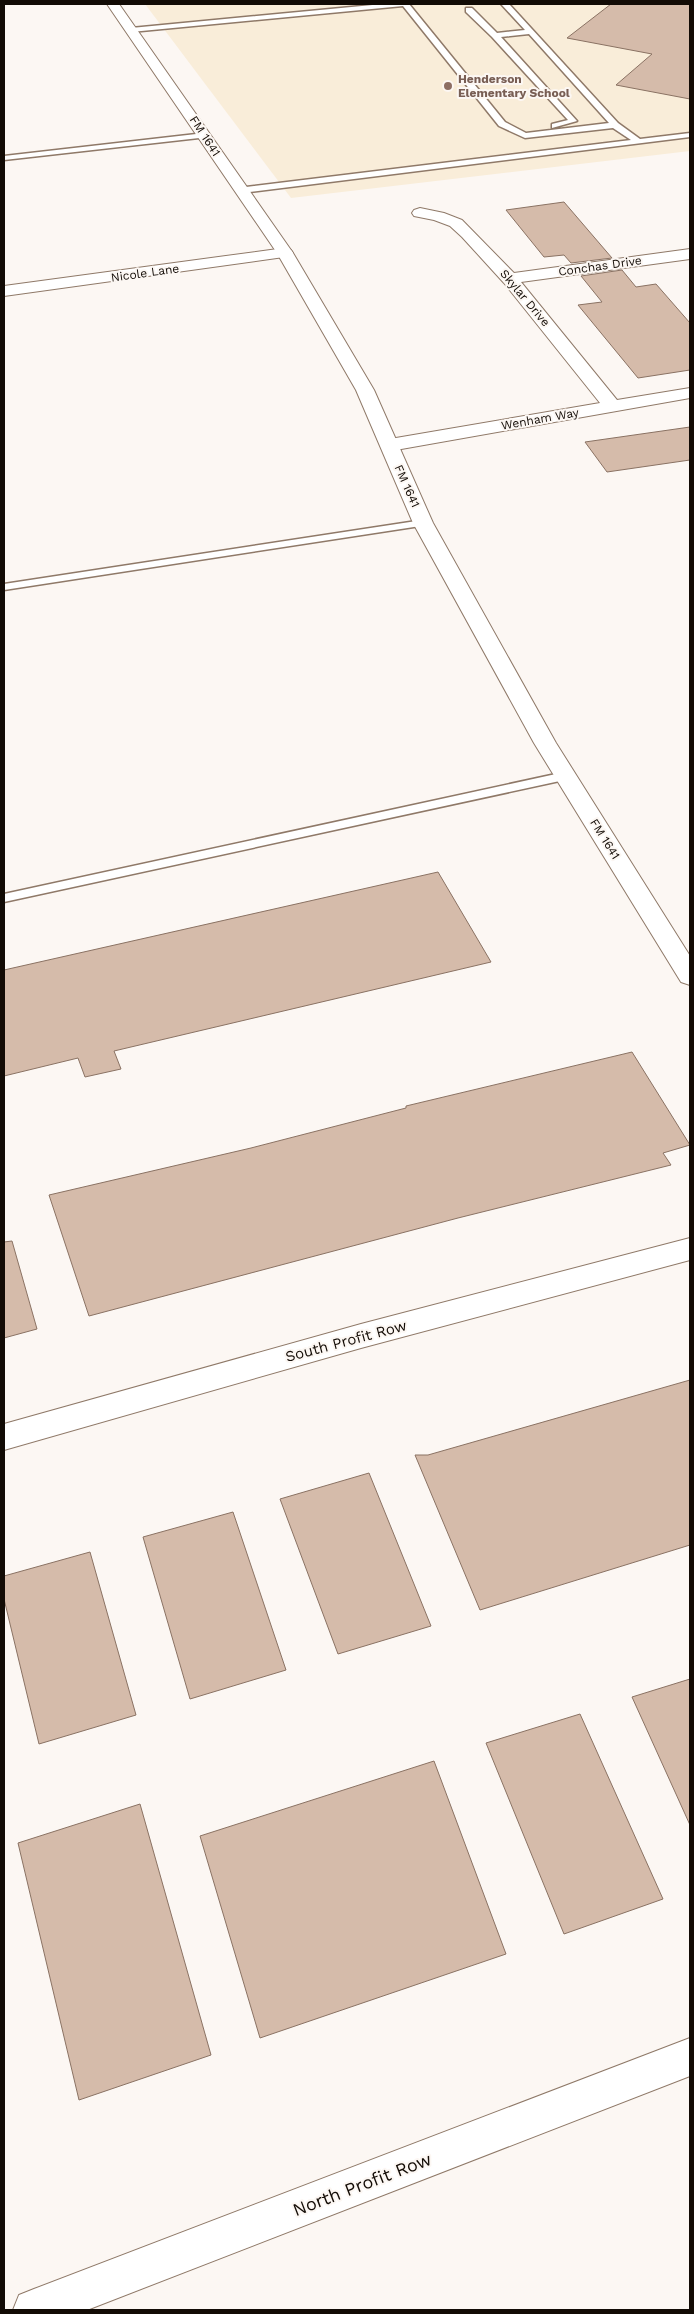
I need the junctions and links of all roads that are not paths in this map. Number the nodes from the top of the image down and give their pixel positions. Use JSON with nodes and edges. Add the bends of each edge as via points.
{"nodes":[{"id":1,"x":113,"y":4,"type":"edge"},
{"id":2,"x":404,"y":4,"type":"edge"},
{"id":3,"x":505,"y":4,"type":"edge"},
{"id":4,"x":468,"y":10,"type":"dead end"},
{"id":5,"x":130,"y":30,"type":"junction"},
{"id":6,"x":531,"y":32,"type":"junction"},
{"id":7,"x":495,"y":35,"type":"junction"},
{"id":8,"x":502,"y":124,"type":"junction"},
{"id":9,"x":615,"y":125,"type":"junction"},
{"id":10,"x":205,"y":135,"type":"junction"},
{"id":11,"x":690,"y":135,"type":"edge"},
{"id":12,"x":638,"y":142,"type":"junction"},
{"id":13,"x":4,"y":158,"type":"edge"},
{"id":14,"x":240,"y":190,"type":"junction"},
{"id":15,"x":420,"y":212,"type":"dead end"},
{"id":16,"x":285,"y":253,"type":"junction"},
{"id":17,"x":690,"y":254,"type":"edge"},
{"id":18,"x":510,"y":279,"type":"junction"},
{"id":19,"x":4,"y":291,"type":"edge"},
{"id":20,"x":690,"y":393,"type":"edge"},
{"id":21,"x":613,"y":407,"type":"junction"},
{"id":22,"x":390,"y":446,"type":"junction"},
{"id":23,"x":423,"y":523,"type":"junction"},
{"id":24,"x":4,"y":587,"type":"edge"},
{"id":25,"x":565,"y":776,"type":"junction"},
{"id":26,"x":4,"y":898,"type":"edge"},
{"id":27,"x":690,"y":976,"type":"edge"},
{"id":28,"x":690,"y":1249,"type":"edge"},
{"id":29,"x":4,"y":1437,"type":"edge"},
{"id":30,"x":690,"y":2057,"type":"edge"},
{"id":31,"x":34,"y":2310,"type":"edge"}],
"edges":[{"from":1,"to":5,"type":"street","name":"FM 1641","number":"FM 1641"},
{"from":2,"to":5,"type":"lane"},
{"from":2,"to":8,"type":"lane"},
{"from":3,"to":6,"type":"lane"},
{"from":4,"to":7,"type":"lane"},
{"from":5,"to":10,"type":"street","name":"FM 1641","number":"FM 1641"},
{"from":6,"to":7,"type":"lane"},
{"from":6,"to":9,"type":"lane"},
{"from":7,"to":8,"type":"lane","via":[[574,121],[529,129]]},
{"from":8,"to":9,"type":"lane","via":[[525,136]]},
{"from":9,"to":12,"type":"lane"},
{"from":10,"to":13,"type":"lane"},
{"from":10,"to":14,"type":"street","name":"FM 1641","number":"FM 1641"},
{"from":11,"to":12,"type":"lane"},
{"from":12,"to":14,"type":"lane"},
{"from":14,"to":16,"type":"street","name":"FM 1641","number":"FM 1641"},
{"from":15,"to":18,"type":"street","name":"Skylar Drive","via":[[456,223]]},
{"from":16,"to":19,"type":"street","name":"Nicole Lane"},
{"from":16,"to":22,"type":"street","name":"FM 1641","number":"FM 1641","via":[[365,390]]},
{"from":17,"to":18,"type":"street","name":"Conchas Drive"},
{"from":18,"to":21,"type":"street","name":"Skylar Drive"},
{"from":20,"to":21,"type":"street","name":"Wenham Way"},
{"from":21,"to":22,"type":"street","name":"Wenham Way"},
{"from":22,"to":23,"type":"street","name":"FM 1641","number":"FM 1641"},
{"from":23,"to":24,"type":"lane"},
{"from":23,"to":25,"type":"street","name":"FM 1641","number":"FM 1641"},
{"from":25,"to":26,"type":"lane"},
{"from":25,"to":27,"type":"street","name":"FM 1641","number":"FM 1641"},
{"from":28,"to":29,"type":"street","name":"South Profit Row","via":[[362,1336]]},
{"from":30,"to":31,"type":"street","name":"North Profit Row"}]}
